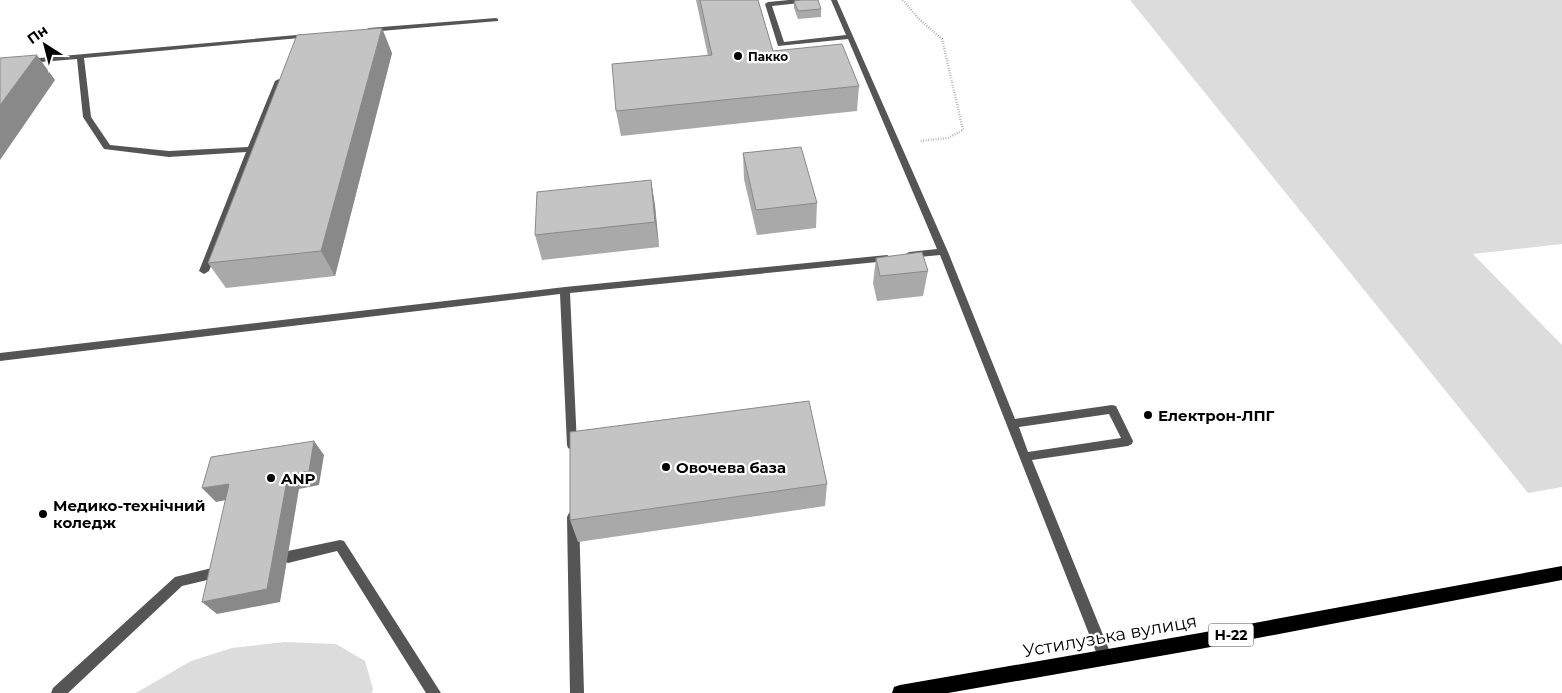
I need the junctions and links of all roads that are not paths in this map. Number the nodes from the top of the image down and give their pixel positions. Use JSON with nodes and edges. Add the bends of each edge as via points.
{"nodes":[{"id":1,"x":809,"y":0,"type":"edge"},
{"id":2,"x":834,"y":0,"type":"edge"},
{"id":3,"x":496,"y":20,"type":"dead end"},
{"id":4,"x":357,"y":32,"type":"edge"},
{"id":5,"x":317,"y":35,"type":"edge"},
{"id":6,"x":298,"y":37,"type":"junction"},
{"id":7,"x":850,"y":37,"type":"junction"},
{"id":8,"x":294,"y":45,"type":"edge"},
{"id":9,"x":80,"y":57,"type":"junction"},
{"id":10,"x":18,"y":62,"type":"edge"},
{"id":11,"x":283,"y":71,"type":"edge"},
{"id":12,"x":251,"y":149,"type":"junction"},
{"id":13,"x":943,"y":252,"type":"junction"},
{"id":14,"x":204,"y":271,"type":"dead end"},
{"id":15,"x":565,"y":290,"type":"junction"},
{"id":16,"x":0,"y":357,"type":"edge"},
{"id":17,"x":1011,"y":424,"type":"junction"},
{"id":18,"x":1024,"y":457,"type":"junction"},
{"id":19,"x":572,"y":460,"type":"edge"},
{"id":20,"x":572,"y":509,"type":"edge"},
{"id":21,"x":288,"y":557,"type":"dead end"},
{"id":22,"x":226,"y":571,"type":"edge"},
{"id":23,"x":1562,"y":573,"type":"edge"},
{"id":24,"x":1105,"y":658,"type":"junction"},
{"id":25,"x":918,"y":692,"type":"edge"},
{"id":26,"x":58,"y":693,"type":"edge"},
{"id":27,"x":434,"y":693,"type":"edge"},
{"id":28,"x":577,"y":693,"type":"edge"},
{"id":29,"x":900,"y":693,"type":"edge"}],
"edges":[{"from":1,"to":7,"type":"lane","via":[[768,4],[781,44]]},
{"from":2,"to":7,"type":"lane"},
{"from":3,"to":4,"type":"lane"},
{"from":5,"to":6,"type":"lane"},
{"from":6,"to":8,"type":"lane"},
{"from":6,"to":9,"type":"lane"},
{"from":7,"to":13,"type":"lane"},
{"from":9,"to":10,"type":"lane"},
{"from":9,"to":12,"type":"lane","via":[[87,118],[107,147],[169,154]]},
{"from":11,"to":12,"type":"lane"},
{"from":12,"to":14,"type":"lane"},
{"from":13,"to":15,"type":"lane"},
{"from":13,"to":17,"type":"lane"},
{"from":15,"to":16,"type":"lane"},
{"from":15,"to":19,"type":"lane"},
{"from":17,"to":18,"type":"lane"},
{"from":17,"to":18,"type":"lane","via":[[1112,409],[1128,441]]},
{"from":18,"to":24,"type":"lane"},
{"from":20,"to":28,"type":"lane"},
{"from":21,"to":27,"type":"lane","via":[[340,545]]},
{"from":22,"to":26,"type":"lane","via":[[179,581]]},
{"from":23,"to":24,"type":"main road","name":"Устилузька вулиця","number":"Н-22"},
{"from":24,"to":25,"type":"main road","name":"Устилузька вулиця","number":"Н-22"},
{"from":25,"to":29,"type":"main road","name":"Устилузька вулиця","number":"Н-22"}]}
